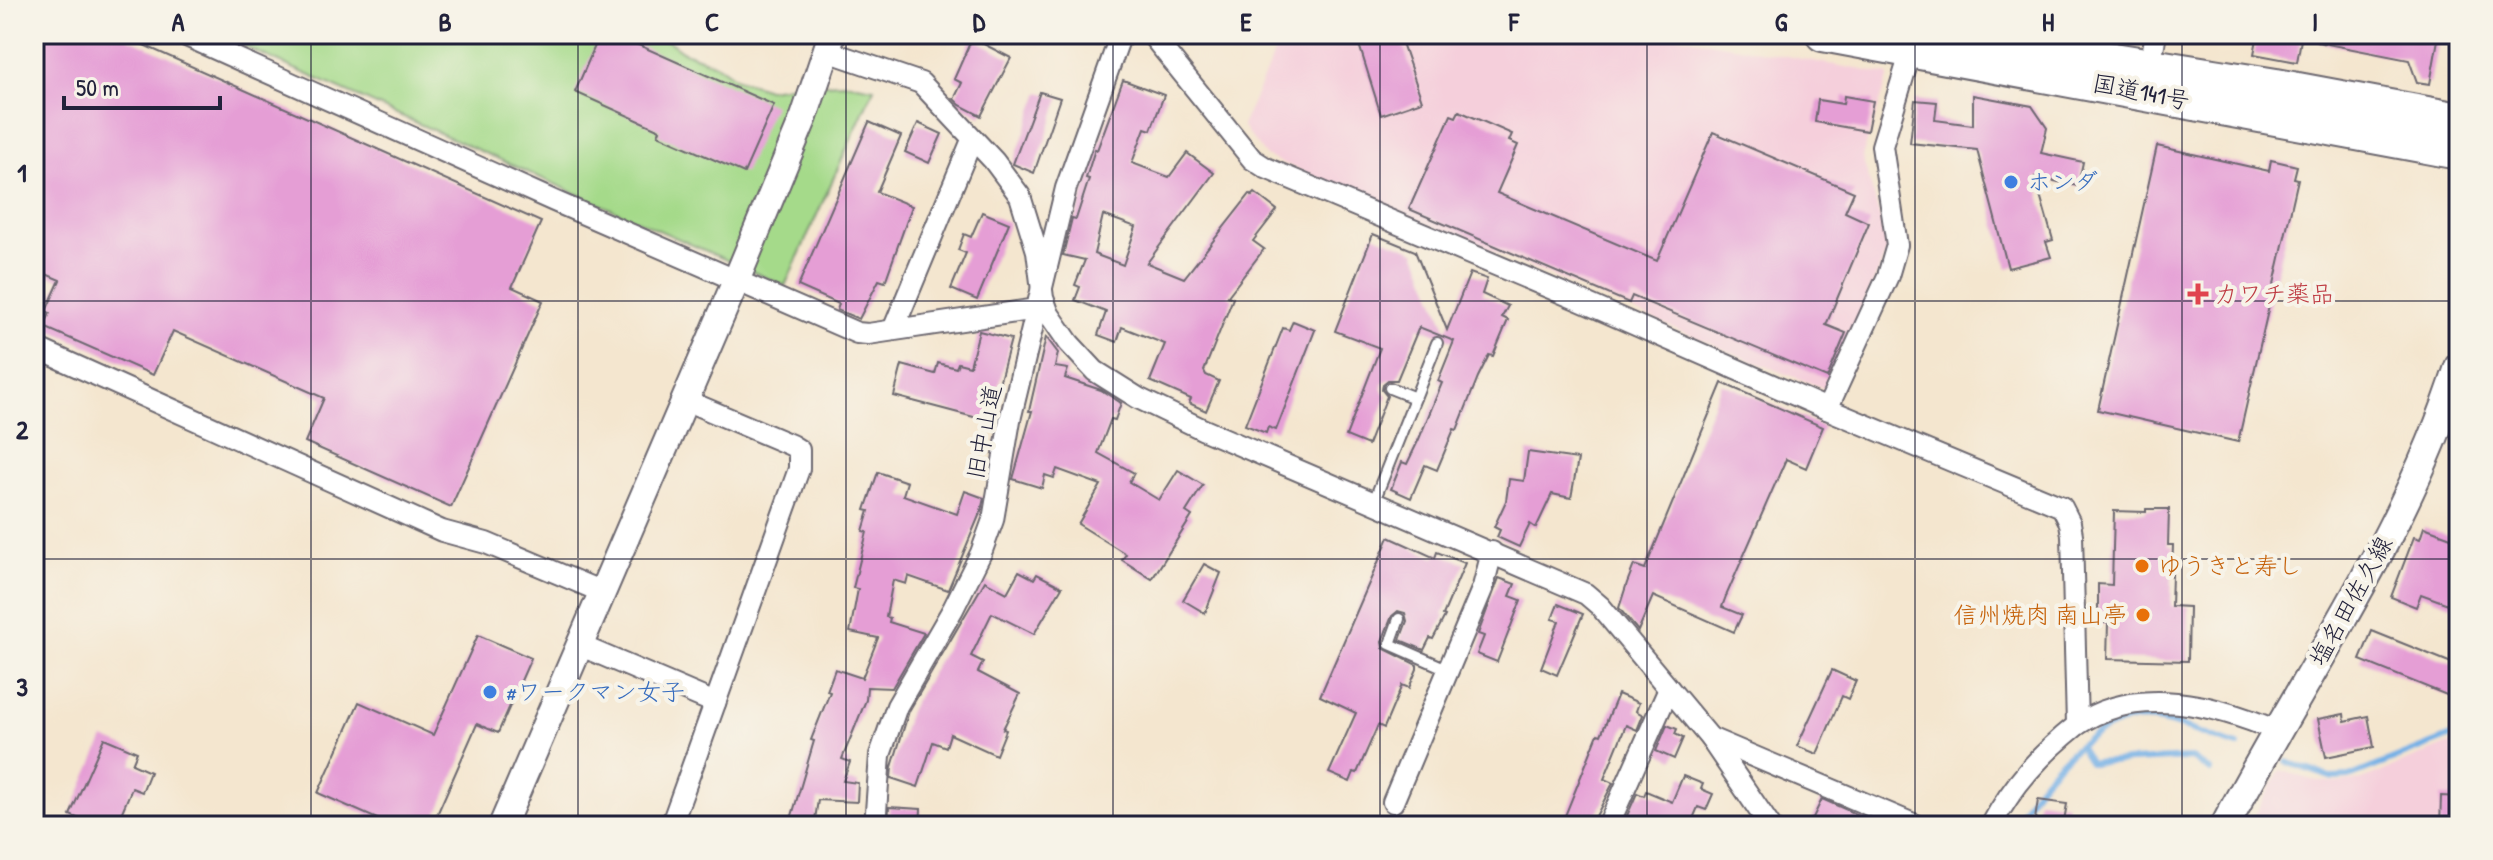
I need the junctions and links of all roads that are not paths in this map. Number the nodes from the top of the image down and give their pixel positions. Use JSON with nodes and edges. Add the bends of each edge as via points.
{"nodes":[{"id":1,"x":182,"y":34,"type":"edge"},
{"id":2,"x":1121,"y":34,"type":"edge"},
{"id":3,"x":1151,"y":34,"type":"edge"},
{"id":4,"x":1823,"y":34,"type":"edge"},
{"id":5,"x":1952,"y":34,"type":"edge"},
{"id":6,"x":830,"y":42,"type":"edge"},
{"id":7,"x":2153,"y":50,"type":"edge"},
{"id":8,"x":1911,"y":51,"type":"junction"},
{"id":9,"x":2459,"y":120,"type":"edge"},
{"id":10,"x":972,"y":140,"type":"junction"},
{"id":11,"x":2459,"y":152,"type":"edge"},
{"id":12,"x":736,"y":281,"type":"junction"},
{"id":13,"x":1040,"y":300,"type":"junction"},
{"id":14,"x":893,"y":330,"type":"junction"},
{"id":15,"x":1437,"y":343,"type":"dead end"},
{"id":16,"x":34,"y":347,"type":"edge"},
{"id":17,"x":2459,"y":367,"type":"edge"},
{"id":18,"x":1390,"y":388,"type":"dead end"},
{"id":19,"x":1415,"y":398,"type":"junction"},
{"id":20,"x":685,"y":400,"type":"junction"},
{"id":21,"x":1827,"y":409,"type":"junction"},
{"id":22,"x":1374,"y":501,"type":"junction"},
{"id":23,"x":1492,"y":552,"type":"junction"},
{"id":24,"x":602,"y":592,"type":"junction"},
{"id":25,"x":1399,"y":619,"type":"dead end"},
{"id":26,"x":579,"y":645,"type":"junction"},
{"id":27,"x":1447,"y":669,"type":"junction"},
{"id":28,"x":1669,"y":689,"type":"junction"},
{"id":29,"x":715,"y":703,"type":"junction"},
{"id":30,"x":2077,"y":725,"type":"junction"},
{"id":31,"x":2277,"y":731,"type":"junction"},
{"id":32,"x":1710,"y":738,"type":"junction"},
{"id":33,"x":1393,"y":802,"type":"dead end"},
{"id":34,"x":1754,"y":816,"type":"edge"},
{"id":35,"x":675,"y":825,"type":"edge"},
{"id":36,"x":502,"y":826,"type":"edge"},
{"id":37,"x":875,"y":826,"type":"edge"},
{"id":38,"x":1608,"y":826,"type":"edge"},
{"id":39,"x":1770,"y":826,"type":"edge"},
{"id":40,"x":1918,"y":826,"type":"edge"},
{"id":41,"x":1991,"y":826,"type":"edge"},
{"id":42,"x":2225,"y":826,"type":"edge"}],
"edges":[{"from":1,"to":12,"type":"street"},
{"from":2,"to":13,"type":"street","name":"旧中山道","via":[[1066,188]]},
{"from":3,"to":21,"type":"street","via":[[1252,159],[1266,168]]},
{"from":4,"to":8,"type":"highway","name":"国道141号"},
{"from":5,"to":7,"type":"highway","name":"国道141号"},
{"from":6,"to":10,"type":"street","via":[[921,83]]},
{"from":6,"to":12,"type":"street"},
{"from":7,"to":9,"type":"highway","name":"国道141号"},
{"from":8,"to":11,"type":"highway","name":"国道141号"},
{"from":8,"to":21,"type":"street","via":[[1882,146],[1897,245]]},
{"from":10,"to":13,"type":"street","via":[[1020,196],[1037,251]]},
{"from":10,"to":14,"type":"street"},
{"from":12,"to":14,"type":"street","via":[[857,333]]},
{"from":12,"to":20,"type":"street"},
{"from":13,"to":14,"type":"street"},
{"from":13,"to":22,"type":"street","via":[[1069,343],[1116,386],[1202,429]]},
{"from":13,"to":37,"type":"street","name":"旧中山道","via":[[1010,420],[993,520],[953,609],[897,706],[880,755]]},
{"from":15,"to":19,"type":"lane"},
{"from":16,"to":24,"type":"street","via":[[442,531],[486,543]]},
{"from":17,"to":31,"type":"main road","name":"塩名田佐久線","via":[[2392,527]]},
{"from":18,"to":19,"type":"lane"},
{"from":19,"to":22,"type":"lane"},
{"from":20,"to":24,"type":"street"},
{"from":20,"to":29,"type":"street","via":[[791,445],[799,450],[800,459]]},
{"from":21,"to":30,"type":"street","via":[[2062,507],[2072,535]]},
{"from":22,"to":23,"type":"street"},
{"from":23,"to":27,"type":"street","via":[[1483,587]]},
{"from":23,"to":28,"type":"street","via":[[1586,594]]},
{"from":24,"to":26,"type":"street"},
{"from":25,"to":27,"type":"lane","via":[[1390,644]]},
{"from":26,"to":29,"type":"street"},
{"from":26,"to":36,"type":"street"},
{"from":27,"to":33,"type":"street"},
{"from":28,"to":32,"type":"street"},
{"from":28,"to":38,"type":"street"},
{"from":29,"to":35,"type":"street"},
{"from":30,"to":31,"type":"street","via":[[2105,711],[2147,702],[2209,707]]},
{"from":30,"to":41,"type":"street","via":[[2019,779]]},
{"from":31,"to":42,"type":"main road","name":"塩名田佐久線"},
{"from":32,"to":34,"type":"street"},
{"from":32,"to":40,"type":"street"},
{"from":34,"to":39,"type":"street"}]}
